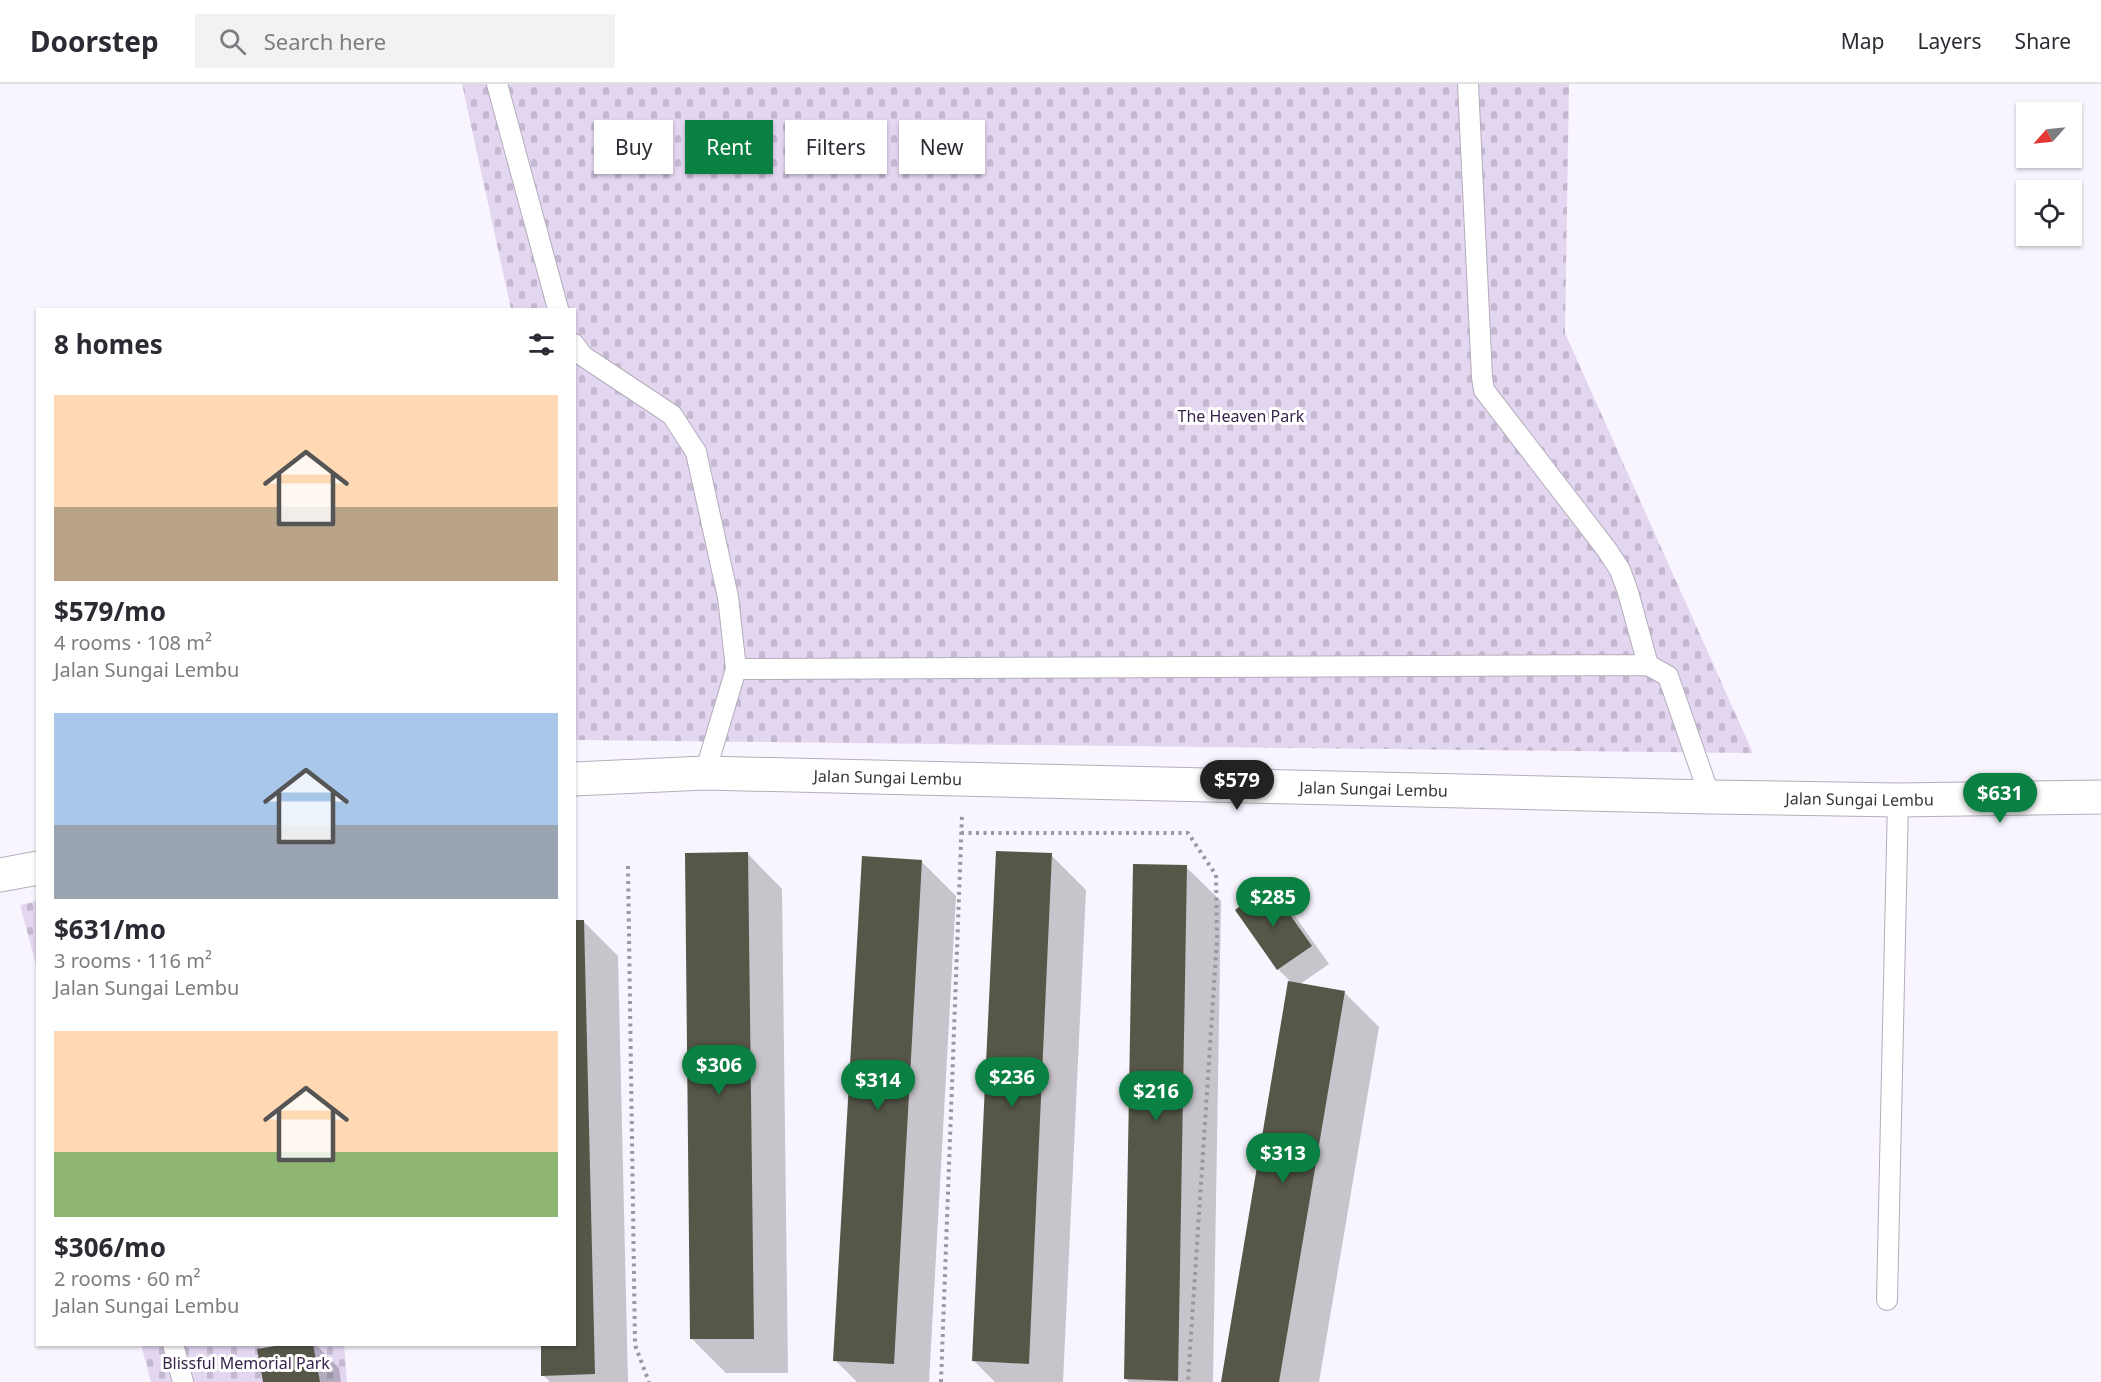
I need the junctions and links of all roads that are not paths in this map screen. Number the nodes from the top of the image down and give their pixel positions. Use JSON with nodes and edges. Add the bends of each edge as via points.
{"nodes":[{"id":1,"x":497,"y":84,"type":"edge"},
{"id":2,"x":1468,"y":84,"type":"edge"},
{"id":3,"x":558,"y":308,"type":"edge"},
{"id":4,"x":576,"y":347,"type":"edge"},
{"id":5,"x":1648,"y":664,"type":"junction"},
{"id":6,"x":736,"y":669,"type":"junction"},
{"id":7,"x":705,"y":773,"type":"junction"},
{"id":8,"x":576,"y":779,"type":"edge"},
{"id":9,"x":1710,"y":797,"type":"junction"},
{"id":10,"x":2101,"y":797,"type":"edge"},
{"id":11,"x":1898,"y":800,"type":"junction"},
{"id":12,"x":36,"y":868,"type":"edge"},
{"id":13,"x":0,"y":875,"type":"edge"},
{"id":14,"x":1887,"y":1300,"type":"dead end"},
{"id":15,"x":174,"y":1346,"type":"edge"},
{"id":16,"x":183,"y":1382,"type":"edge"}],
"edges":[{"from":1,"to":3,"type":"lane"},
{"from":2,"to":5,"type":"lane","via":[[1484,390],[1620,570]]},
{"from":4,"to":6,"type":"lane","via":[[583,356],[672,415],[696,452],[729,597]]},
{"from":5,"to":6,"type":"lane"},
{"from":5,"to":9,"type":"lane","via":[[1668,676]]},
{"from":6,"to":7,"type":"lane"},
{"from":7,"to":8,"type":"main road","name":"Jalan Sungai Lembu"},
{"from":7,"to":9,"type":"main road","name":"Jalan Sungai Lembu"},
{"from":9,"to":11,"type":"main road","name":"Jalan Sungai Lembu"},
{"from":10,"to":11,"type":"main road","name":"Jalan Sungai Lembu"},
{"from":11,"to":14,"type":"lane"},
{"from":12,"to":13,"type":"main road"},
{"from":15,"to":16,"type":"lane"}]}
